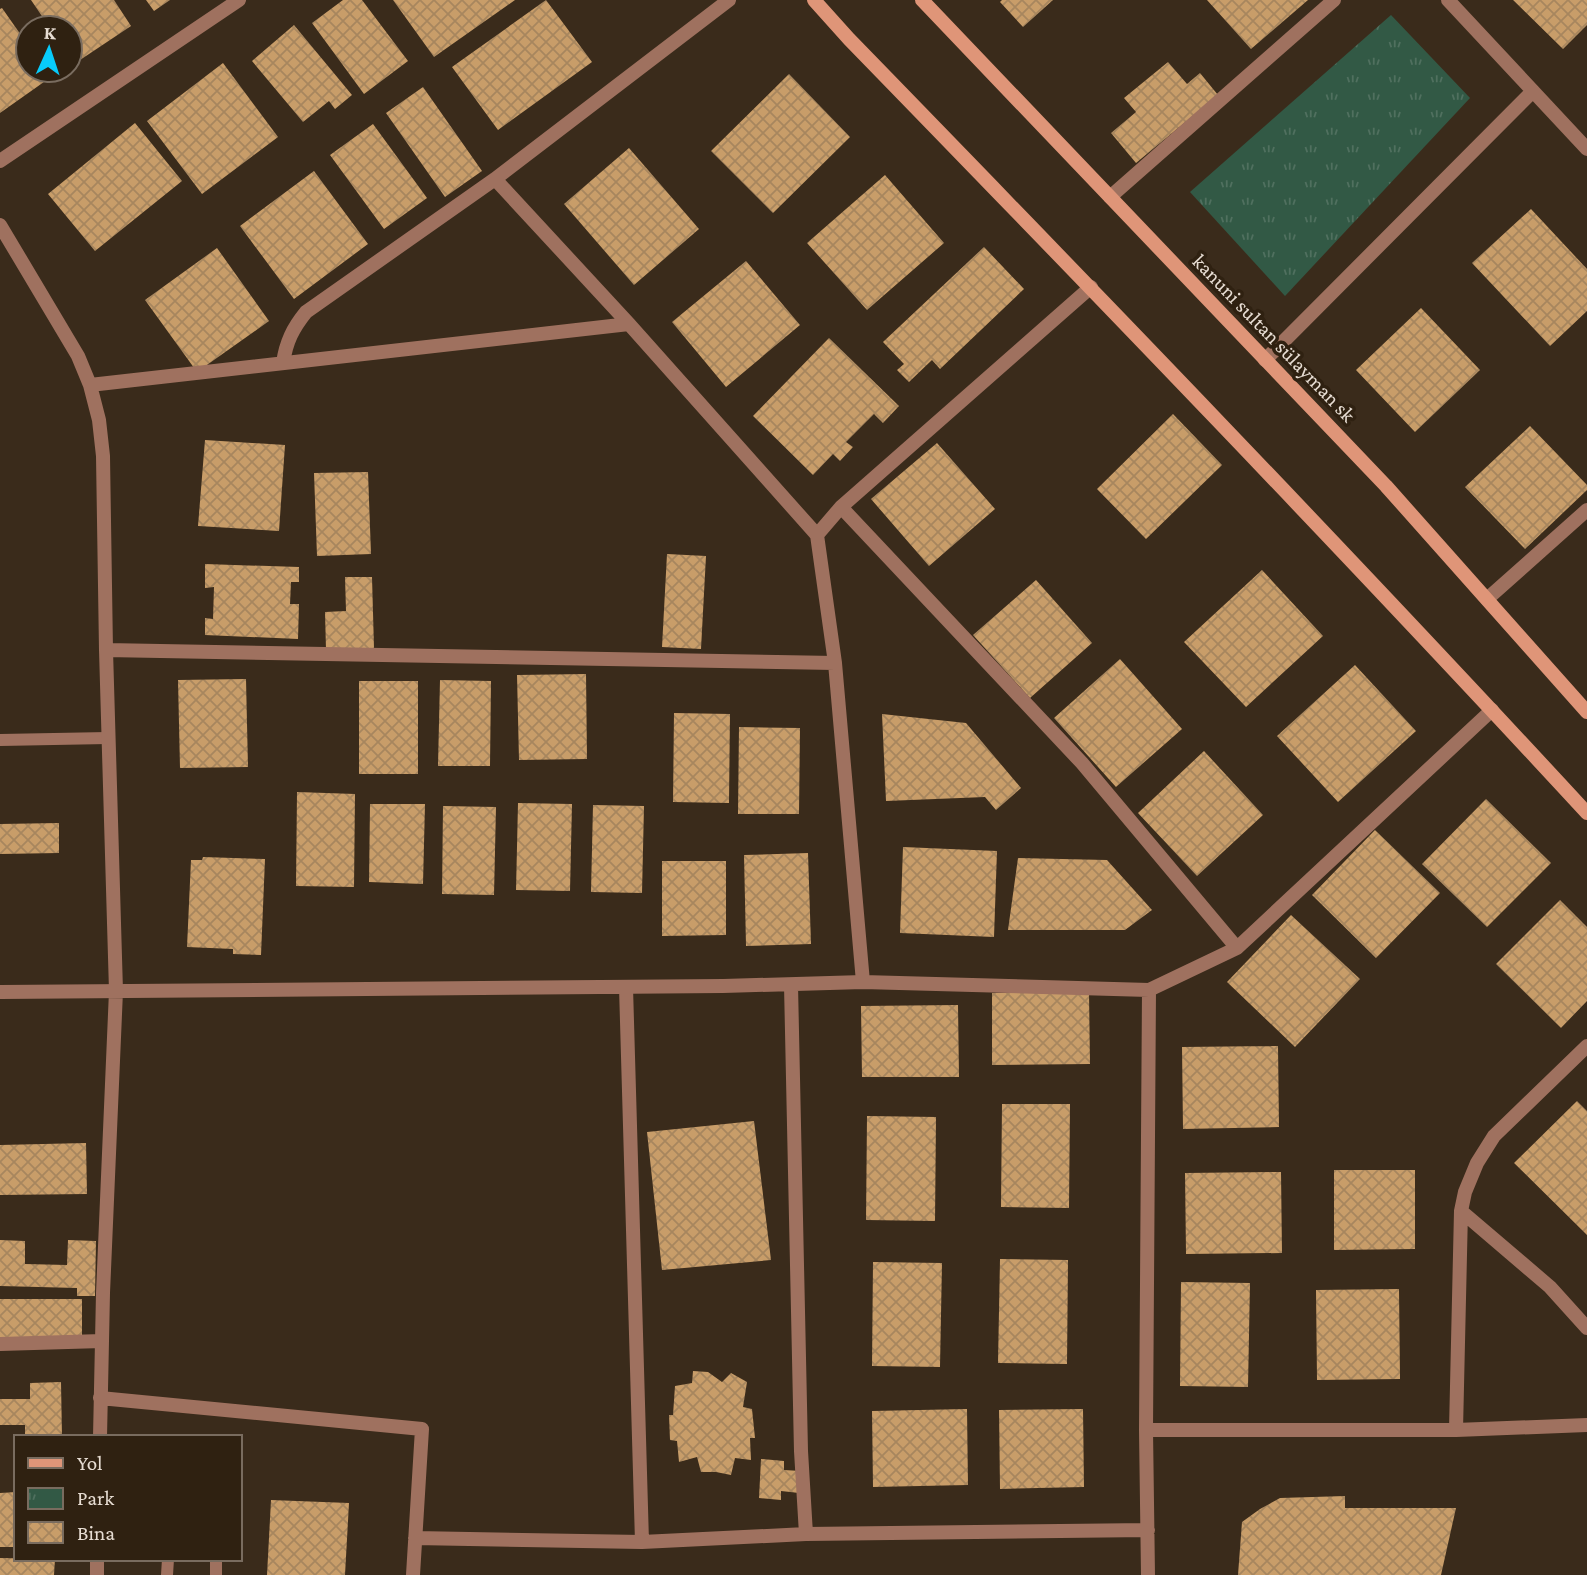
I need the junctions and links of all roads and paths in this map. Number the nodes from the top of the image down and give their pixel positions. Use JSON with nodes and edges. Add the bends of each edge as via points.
{"nodes":[{"id":1,"x":239,"y":0,"type":"edge"},
{"id":2,"x":729,"y":0,"type":"edge"},
{"id":3,"x":814,"y":0,"type":"edge"},
{"id":4,"x":922,"y":0,"type":"edge"},
{"id":5,"x":1334,"y":0,"type":"edge"},
{"id":6,"x":1448,"y":0,"type":"edge"},
{"id":7,"x":1533,"y":91,"type":"junction"},
{"id":8,"x":1587,"y":149,"type":"edge"},
{"id":9,"x":0,"y":161,"type":"edge"},
{"id":10,"x":495,"y":179,"type":"junction"},
{"id":11,"x":1110,"y":197,"type":"junction"},
{"id":12,"x":0,"y":225,"type":"edge"},
{"id":13,"x":1091,"y":287,"type":"junction"},
{"id":14,"x":629,"y":324,"type":"junction"},
{"id":15,"x":1265,"y":360,"type":"junction"},
{"id":16,"x":284,"y":363,"type":"junction"},
{"id":17,"x":90,"y":385,"type":"junction"},
{"id":18,"x":841,"y":507,"type":"junction"},
{"id":19,"x":1587,"y":510,"type":"edge"},
{"id":20,"x":817,"y":535,"type":"junction"},
{"id":21,"x":1486,"y":599,"type":"junction"},
{"id":22,"x":106,"y":650,"type":"junction"},
{"id":23,"x":835,"y":663,"type":"junction"},
{"id":24,"x":1492,"y":710,"type":"junction"},
{"id":25,"x":1587,"y":712,"type":"edge"},
{"id":26,"x":108,"y":738,"type":"junction"},
{"id":27,"x":0,"y":740,"type":"edge"},
{"id":28,"x":1587,"y":813,"type":"edge"},
{"id":29,"x":1237,"y":948,"type":"junction"},
{"id":30,"x":863,"y":982,"type":"junction"},
{"id":31,"x":791,"y":985,"type":"junction"},
{"id":32,"x":626,"y":987,"type":"junction"},
{"id":33,"x":1149,"y":990,"type":"junction"},
{"id":34,"x":116,"y":991,"type":"junction"},
{"id":35,"x":0,"y":992,"type":"edge"},
{"id":36,"x":1587,"y":1046,"type":"edge"},
{"id":37,"x":1461,"y":1211,"type":"junction"},
{"id":38,"x":1587,"y":1328,"type":"edge"},
{"id":39,"x":102,"y":1341,"type":"junction"},
{"id":40,"x":0,"y":1343,"type":"edge"},
{"id":41,"x":100,"y":1398,"type":"junction"},
{"id":42,"x":1587,"y":1425,"type":"edge"},
{"id":43,"x":1146,"y":1430,"type":"junction"},
{"id":44,"x":1456,"y":1430,"type":"junction"},
{"id":45,"x":100,"y":1435,"type":"edge"},
{"id":46,"x":1148,"y":1530,"type":"junction"},
{"id":47,"x":806,"y":1534,"type":"junction"},
{"id":48,"x":415,"y":1538,"type":"junction"},
{"id":49,"x":642,"y":1542,"type":"junction"},
{"id":50,"x":413,"y":1575,"type":"edge"},
{"id":51,"x":1148,"y":1575,"type":"edge"}],
"edges":[{"from":1,"to":9,"type":"street"},
{"from":2,"to":10,"type":"street"},
{"from":3,"to":13,"type":"main road"},
{"from":4,"to":11,"type":"main road","name":"kanuni sultan sülayman sk"},
{"from":5,"to":11,"type":"street"},
{"from":6,"to":7,"type":"street"},
{"from":7,"to":8,"type":"street"},
{"from":7,"to":15,"type":"street"},
{"from":10,"to":14,"type":"street"},
{"from":10,"to":16,"type":"street","via":[[306,312],[289,338]]},
{"from":11,"to":15,"type":"main road","name":"kanuni sultan sülayman sk"},
{"from":12,"to":17,"type":"street","via":[[68,336]]},
{"from":13,"to":18,"type":"street"},
{"from":13,"to":24,"type":"main road"},
{"from":14,"to":16,"type":"street"},
{"from":14,"to":20,"type":"street"},
{"from":15,"to":21,"type":"main road","name":"kanuni sultan sülayman sk","via":[[1386,485]]},
{"from":16,"to":17,"type":"street"},
{"from":17,"to":22,"type":"street","via":[[103,456]]},
{"from":18,"to":20,"type":"street"},
{"from":18,"to":29,"type":"street","via":[[1082,763]]},
{"from":19,"to":21,"type":"street"},
{"from":20,"to":23,"type":"street"},
{"from":21,"to":25,"type":"main road","name":"kanuni sultan sülayman sk"},
{"from":22,"to":23,"type":"street"},
{"from":22,"to":26,"type":"street"},
{"from":23,"to":30,"type":"street"},
{"from":24,"to":28,"type":"main road"},
{"from":24,"to":29,"type":"street"},
{"from":26,"to":27,"type":"lane"},
{"from":26,"to":34,"type":"street"},
{"from":29,"to":33,"type":"street"},
{"from":30,"to":31,"type":"street"},
{"from":30,"to":33,"type":"street"},
{"from":31,"to":32,"type":"street"},
{"from":31,"to":47,"type":"street"},
{"from":32,"to":34,"type":"street"},
{"from":32,"to":49,"type":"street"},
{"from":33,"to":43,"type":"street"},
{"from":34,"to":35,"type":"street"},
{"from":34,"to":39,"type":"street"},
{"from":36,"to":37,"type":"street","via":[[1494,1136],[1477,1163]]},
{"from":37,"to":38,"type":"street","via":[[1550,1287]]},
{"from":37,"to":44,"type":"street"},
{"from":39,"to":40,"type":"street"},
{"from":39,"to":41,"type":"street"},
{"from":41,"to":45,"type":"street"},
{"from":41,"to":48,"type":"street","via":[[422,1429]]},
{"from":42,"to":44,"type":"street"},
{"from":43,"to":44,"type":"street"},
{"from":43,"to":46,"type":"street"},
{"from":46,"to":47,"type":"street"},
{"from":46,"to":51,"type":"street"},
{"from":47,"to":49,"type":"street"},
{"from":48,"to":49,"type":"street"},
{"from":48,"to":50,"type":"street"}]}
